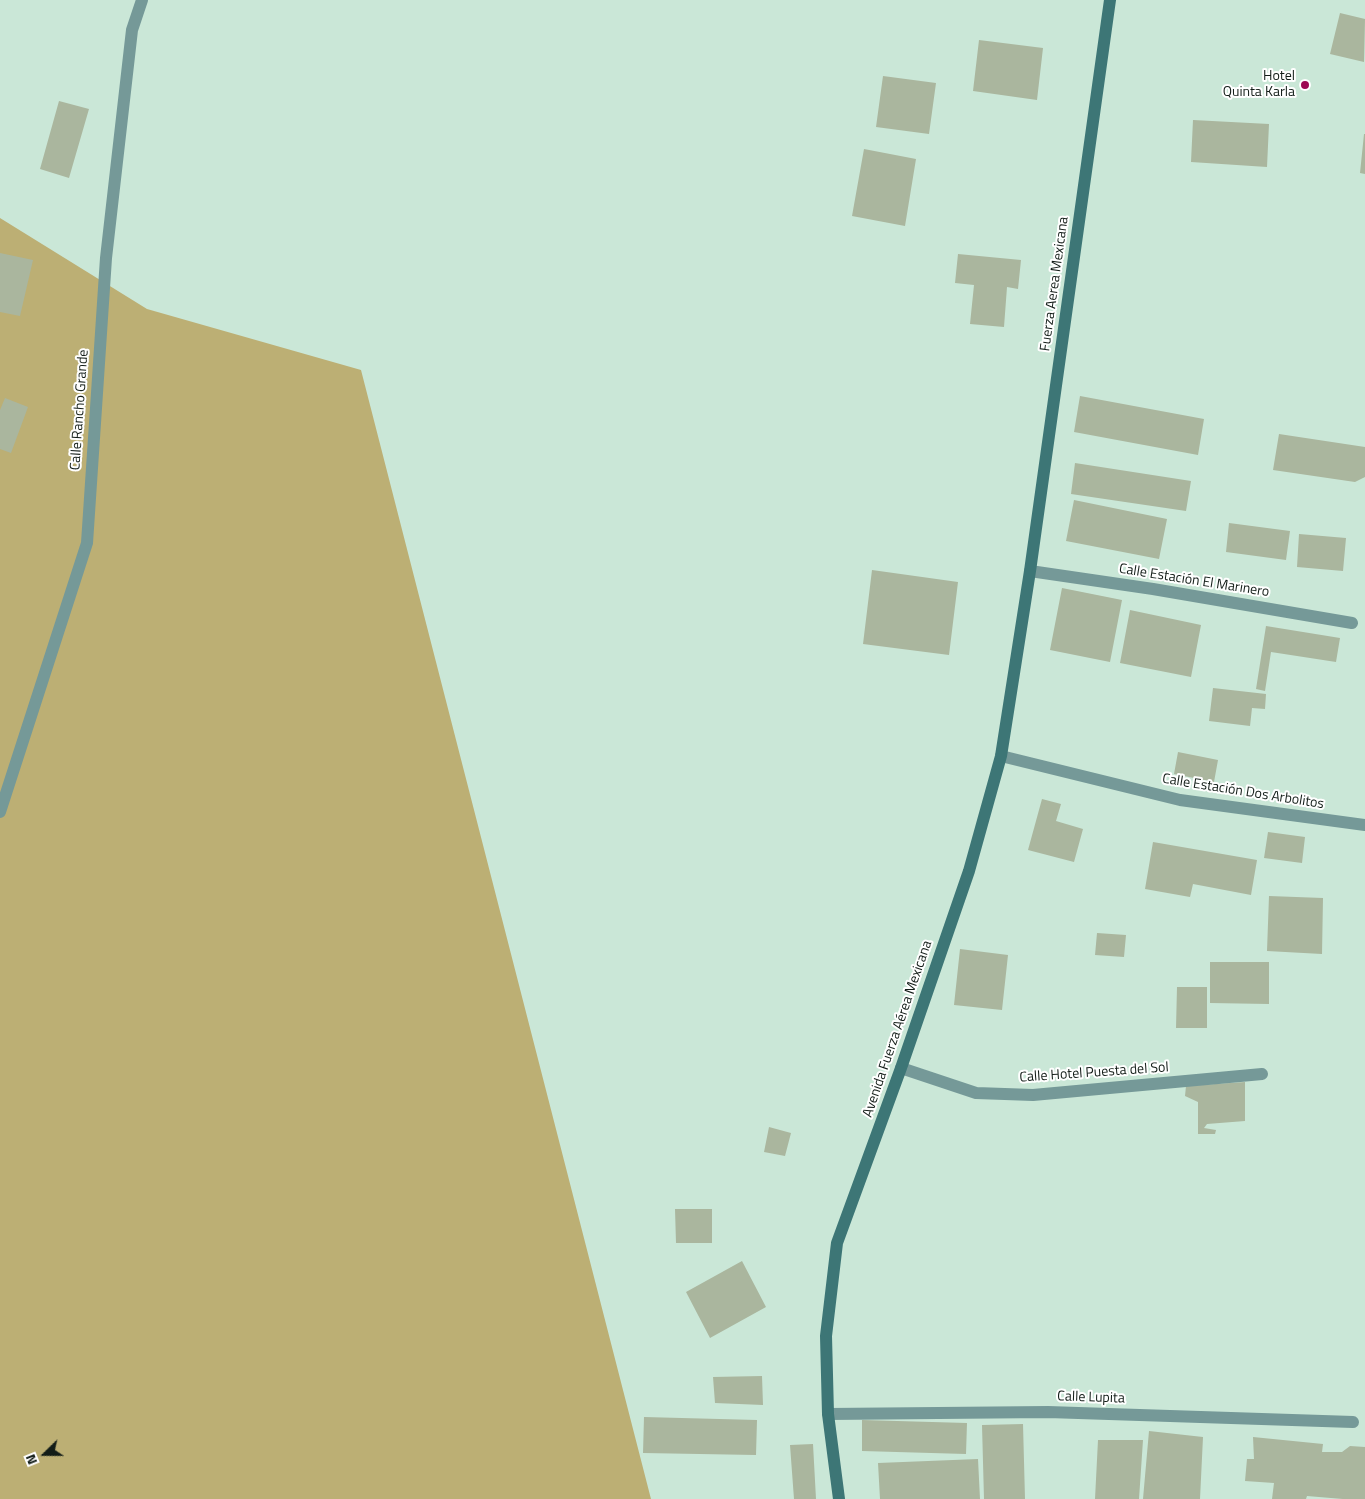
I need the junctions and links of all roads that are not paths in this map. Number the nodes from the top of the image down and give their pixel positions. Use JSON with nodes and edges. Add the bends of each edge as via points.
{"nodes":[{"id":1,"x":142,"y":0,"type":"edge"},
{"id":2,"x":1110,"y":0,"type":"edge"},
{"id":3,"x":1030,"y":571,"type":"junction"},
{"id":4,"x":1352,"y":623,"type":"dead end"},
{"id":5,"x":1001,"y":756,"type":"junction"},
{"id":6,"x":0,"y":812,"type":"edge"},
{"id":7,"x":1365,"y":825,"type":"edge"},
{"id":8,"x":901,"y":1068,"type":"junction"},
{"id":9,"x":1262,"y":1074,"type":"dead end"},
{"id":10,"x":828,"y":1414,"type":"junction"},
{"id":11,"x":1353,"y":1422,"type":"dead end"},
{"id":12,"x":839,"y":1499,"type":"edge"}],
"edges":[{"from":1,"to":6,"type":"street","name":"Calle Rancho Grande","via":[[132,30],[106,258],[87,543]]},
{"from":2,"to":3,"type":"main road","name":"Fuerza Aerea Mexicana"},
{"from":3,"to":4,"type":"street","name":"Calle Estación El Marinero"},
{"from":3,"to":5,"type":"main road","name":"Avenida Fuerza Aérea Mexicana"},
{"from":5,"to":7,"type":"street","name":"Calle Estación Dos Arbolitos","via":[[1180,800]]},
{"from":5,"to":8,"type":"main road","name":"Avenida Fuerza Aérea Mexicana","via":[[969,871]]},
{"from":8,"to":9,"type":"street","name":"Calle Hotel Puesta del Sol","via":[[976,1092],[1033,1095]]},
{"from":8,"to":10,"type":"main road","name":"Avenida Fuerza Aérea Mexicana","via":[[837,1243],[826,1336]]},
{"from":10,"to":11,"type":"street","name":"Calle Lupita","via":[[1048,1412]]},
{"from":10,"to":12,"type":"main road","name":"Avenida Fuerza Aérea Mexicana"}]}
